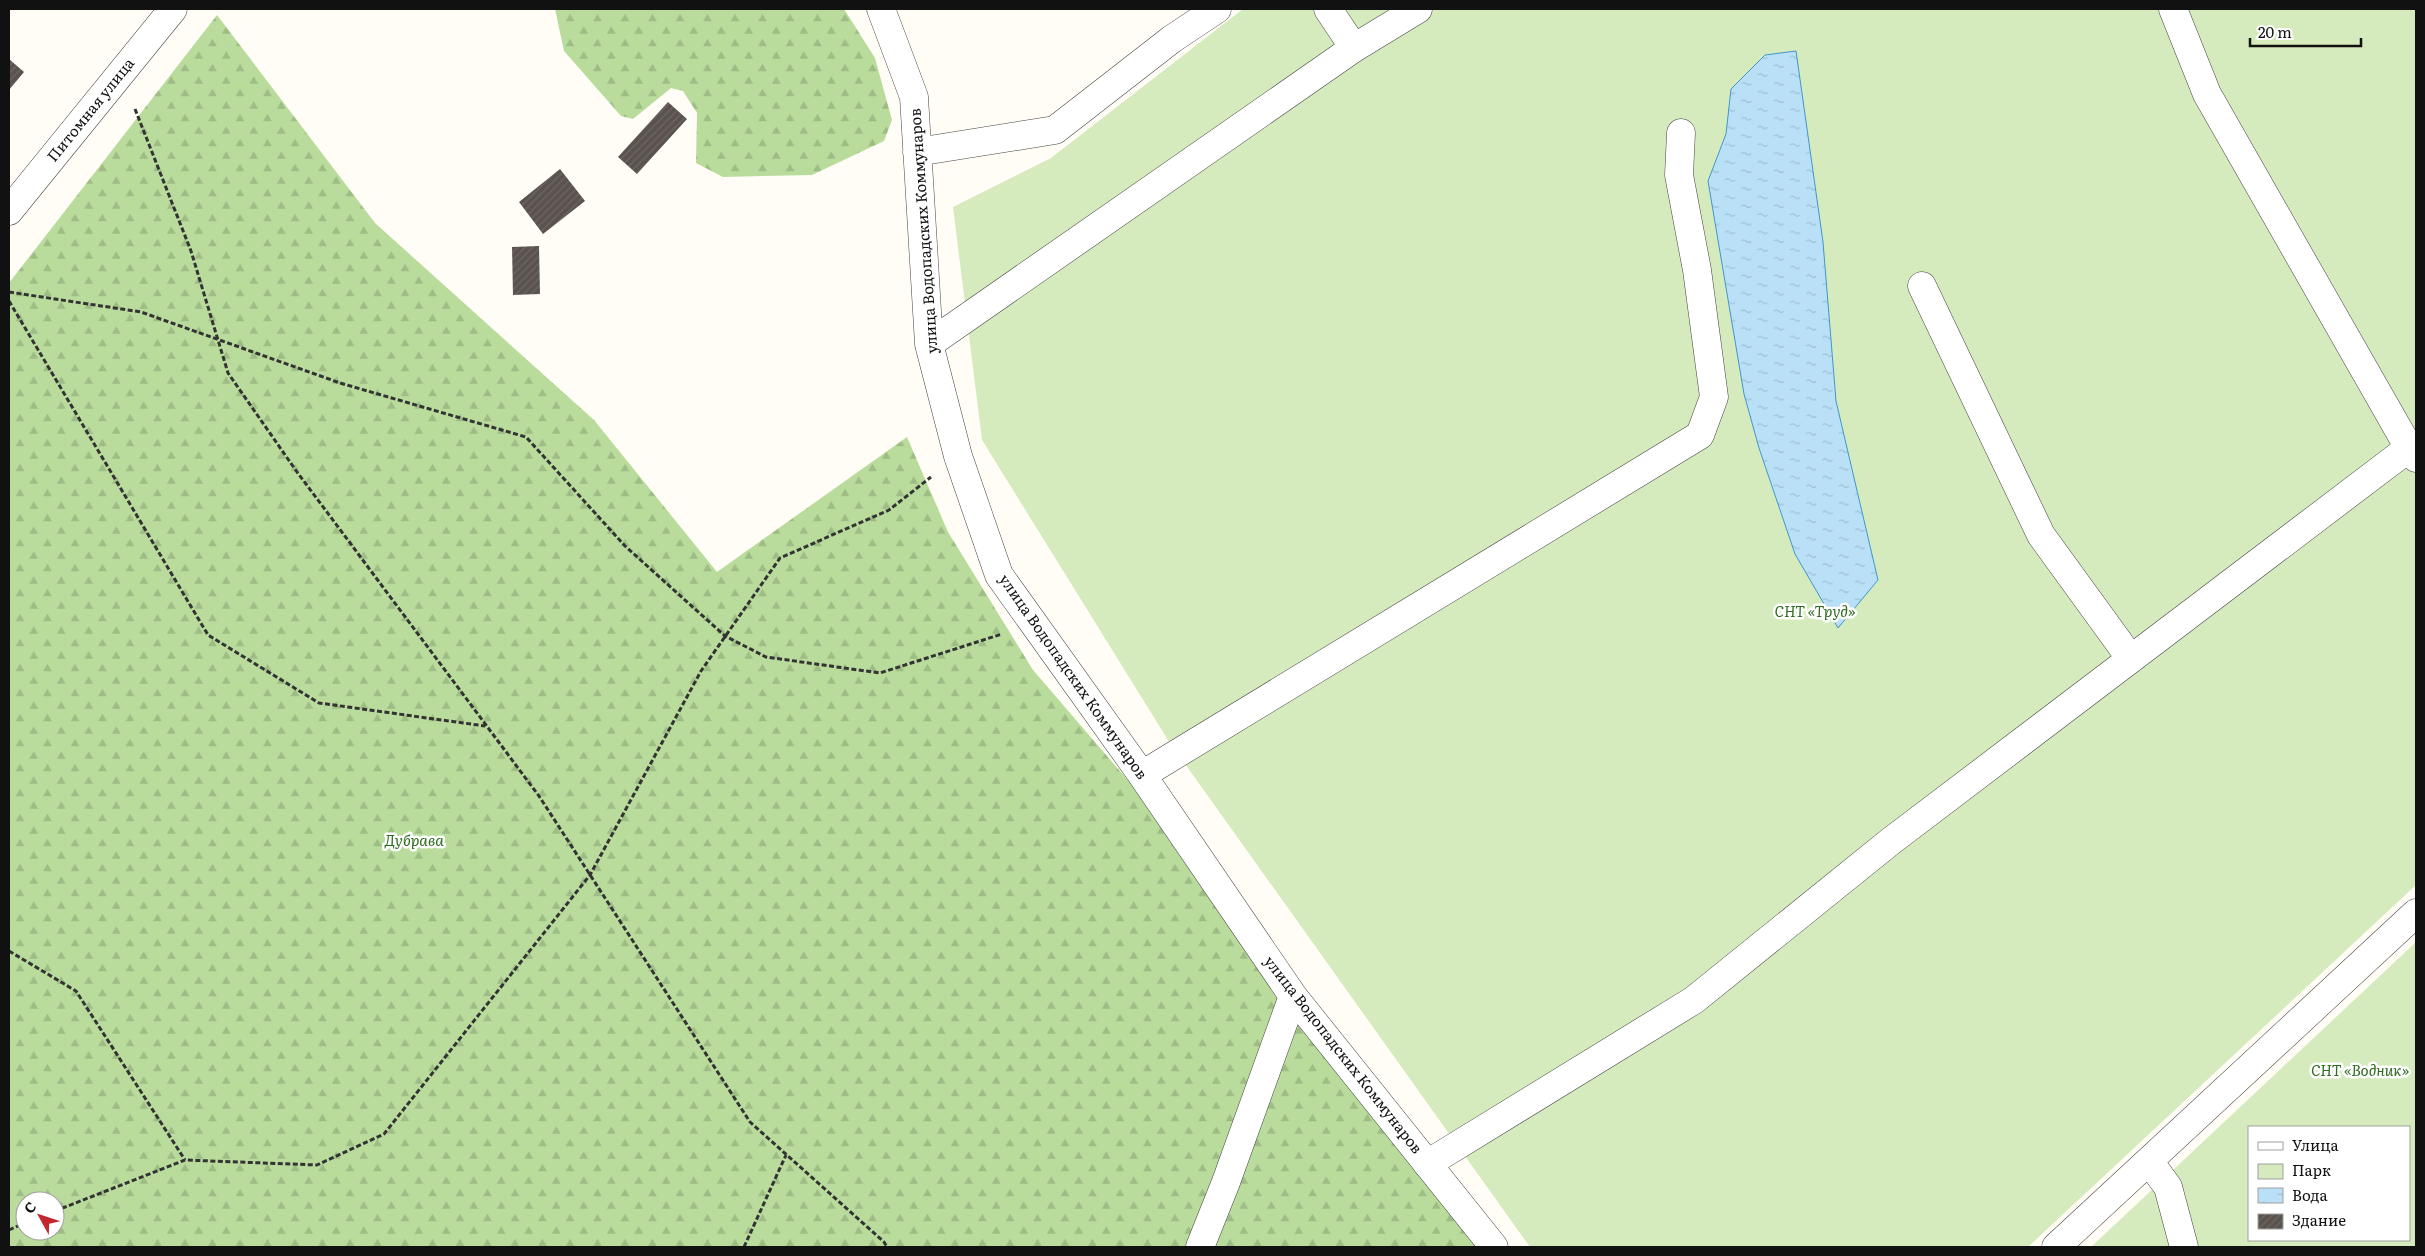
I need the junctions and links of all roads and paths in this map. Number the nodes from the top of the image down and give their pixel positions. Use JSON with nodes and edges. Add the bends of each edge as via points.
{"nodes":[{"id":1,"x":173,"y":9,"type":"edge"},
{"id":2,"x":881,"y":9,"type":"edge"},
{"id":3,"x":1217,"y":9,"type":"edge"},
{"id":4,"x":1328,"y":9,"type":"edge"},
{"id":5,"x":1418,"y":9,"type":"edge"},
{"id":6,"x":2173,"y":9,"type":"edge"},
{"id":7,"x":1354,"y":48,"type":"junction"},
{"id":8,"x":121,"y":73,"type":"junction"},
{"id":9,"x":1681,"y":133,"type":"dead end"},
{"id":10,"x":917,"y":152,"type":"junction"},
{"id":11,"x":9,"y":211,"type":"edge"},
{"id":12,"x":1922,"y":286,"type":"dead end"},
{"id":13,"x":9,"y":292,"type":"edge"},
{"id":14,"x":9,"y":301,"type":"edge"},
{"id":15,"x":218,"y":338,"type":"junction"},
{"id":16,"x":929,"y":344,"type":"junction"},
{"id":17,"x":2413,"y":453,"type":"edge"},
{"id":18,"x":958,"y":456,"type":"junction"},
{"id":19,"x":1010,"y":631,"type":"dead end"},
{"id":20,"x":725,"y":636,"type":"junction"},
{"id":21,"x":2132,"y":659,"type":"junction"},
{"id":22,"x":486,"y":726,"type":"junction"},
{"id":23,"x":1142,"y":775,"type":"junction"},
{"id":24,"x":590,"y":875,"type":"junction"},
{"id":25,"x":2416,"y":913,"type":"edge"},
{"id":26,"x":9,"y":951,"type":"edge"},
{"id":27,"x":1293,"y":996,"type":"junction"},
{"id":28,"x":786,"y":1154,"type":"junction"},
{"id":29,"x":185,"y":1160,"type":"junction"},
{"id":30,"x":2149,"y":1161,"type":"junction"},
{"id":31,"x":1427,"y":1164,"type":"junction"},
{"id":32,"x":65,"y":1207,"type":"edge"},
{"id":33,"x":744,"y":1247,"type":"edge"},
{"id":34,"x":887,"y":1247,"type":"edge"},
{"id":35,"x":1200,"y":1247,"type":"edge"},
{"id":36,"x":1494,"y":1247,"type":"edge"},
{"id":37,"x":2056,"y":1247,"type":"edge"},
{"id":38,"x":2184,"y":1247,"type":"edge"}],
"edges":[{"from":1,"to":8,"type":"street","name":"Питомная улица"},
{"from":2,"to":10,"type":"street","name":"улица Водопадских Коммунаров","via":[[914,97]]},
{"from":3,"to":10,"type":"street","via":[[1172,39],[1055,130]]},
{"from":4,"to":7,"type":"street"},
{"from":5,"to":7,"type":"street"},
{"from":6,"to":17,"type":"street","via":[[2206,94]]},
{"from":7,"to":16,"type":"street"},
{"from":8,"to":11,"type":"street","name":"Питомная улица"},
{"from":8,"to":15,"type":"path","via":[[192,251]]},
{"from":9,"to":23,"type":"street","via":[[1679,175],[1697,270],[1714,397],[1700,435]]},
{"from":10,"to":16,"type":"street","name":"улица Водопадских Коммунаров"},
{"from":12,"to":21,"type":"street","via":[[2042,535]]},
{"from":13,"to":15,"type":"path","via":[[141,312]]},
{"from":14,"to":22,"type":"path","via":[[208,635],[319,703]]},
{"from":15,"to":20,"type":"path","via":[[340,383],[526,437],[624,546]]},
{"from":15,"to":22,"type":"path","via":[[228,373]]},
{"from":16,"to":18,"type":"street","name":"улица Водопадских Коммунаров"},
{"from":17,"to":21,"type":"street"},
{"from":18,"to":20,"type":"path","via":[[889,510],[780,558]]},
{"from":18,"to":23,"type":"street","name":"улица Водопадских Коммунаров","via":[[999,575]]},
{"from":19,"to":20,"type":"path","via":[[880,673],[766,657]]},
{"from":20,"to":24,"type":"path","via":[[701,671]]},
{"from":21,"to":31,"type":"street","via":[[1891,841],[1694,1000]]},
{"from":22,"to":24,"type":"path","via":[[539,796]]},
{"from":23,"to":27,"type":"street","name":"улица Водопадских Коммунаров"},
{"from":24,"to":28,"type":"path","via":[[750,1122]]},
{"from":24,"to":29,"type":"path","via":[[384,1134],[317,1165]]},
{"from":25,"to":30,"type":"street"},
{"from":26,"to":29,"type":"path","via":[[76,991]]},
{"from":27,"to":31,"type":"street","name":"улица Водопадских Коммунаров"},
{"from":27,"to":35,"type":"street"},
{"from":28,"to":33,"type":"path"},
{"from":28,"to":34,"type":"path"},
{"from":29,"to":32,"type":"path"},
{"from":30,"to":37,"type":"street"},
{"from":30,"to":38,"type":"street","via":[[2168,1187]]},
{"from":31,"to":36,"type":"street","name":"улица Водопадских Коммунаров"}]}
